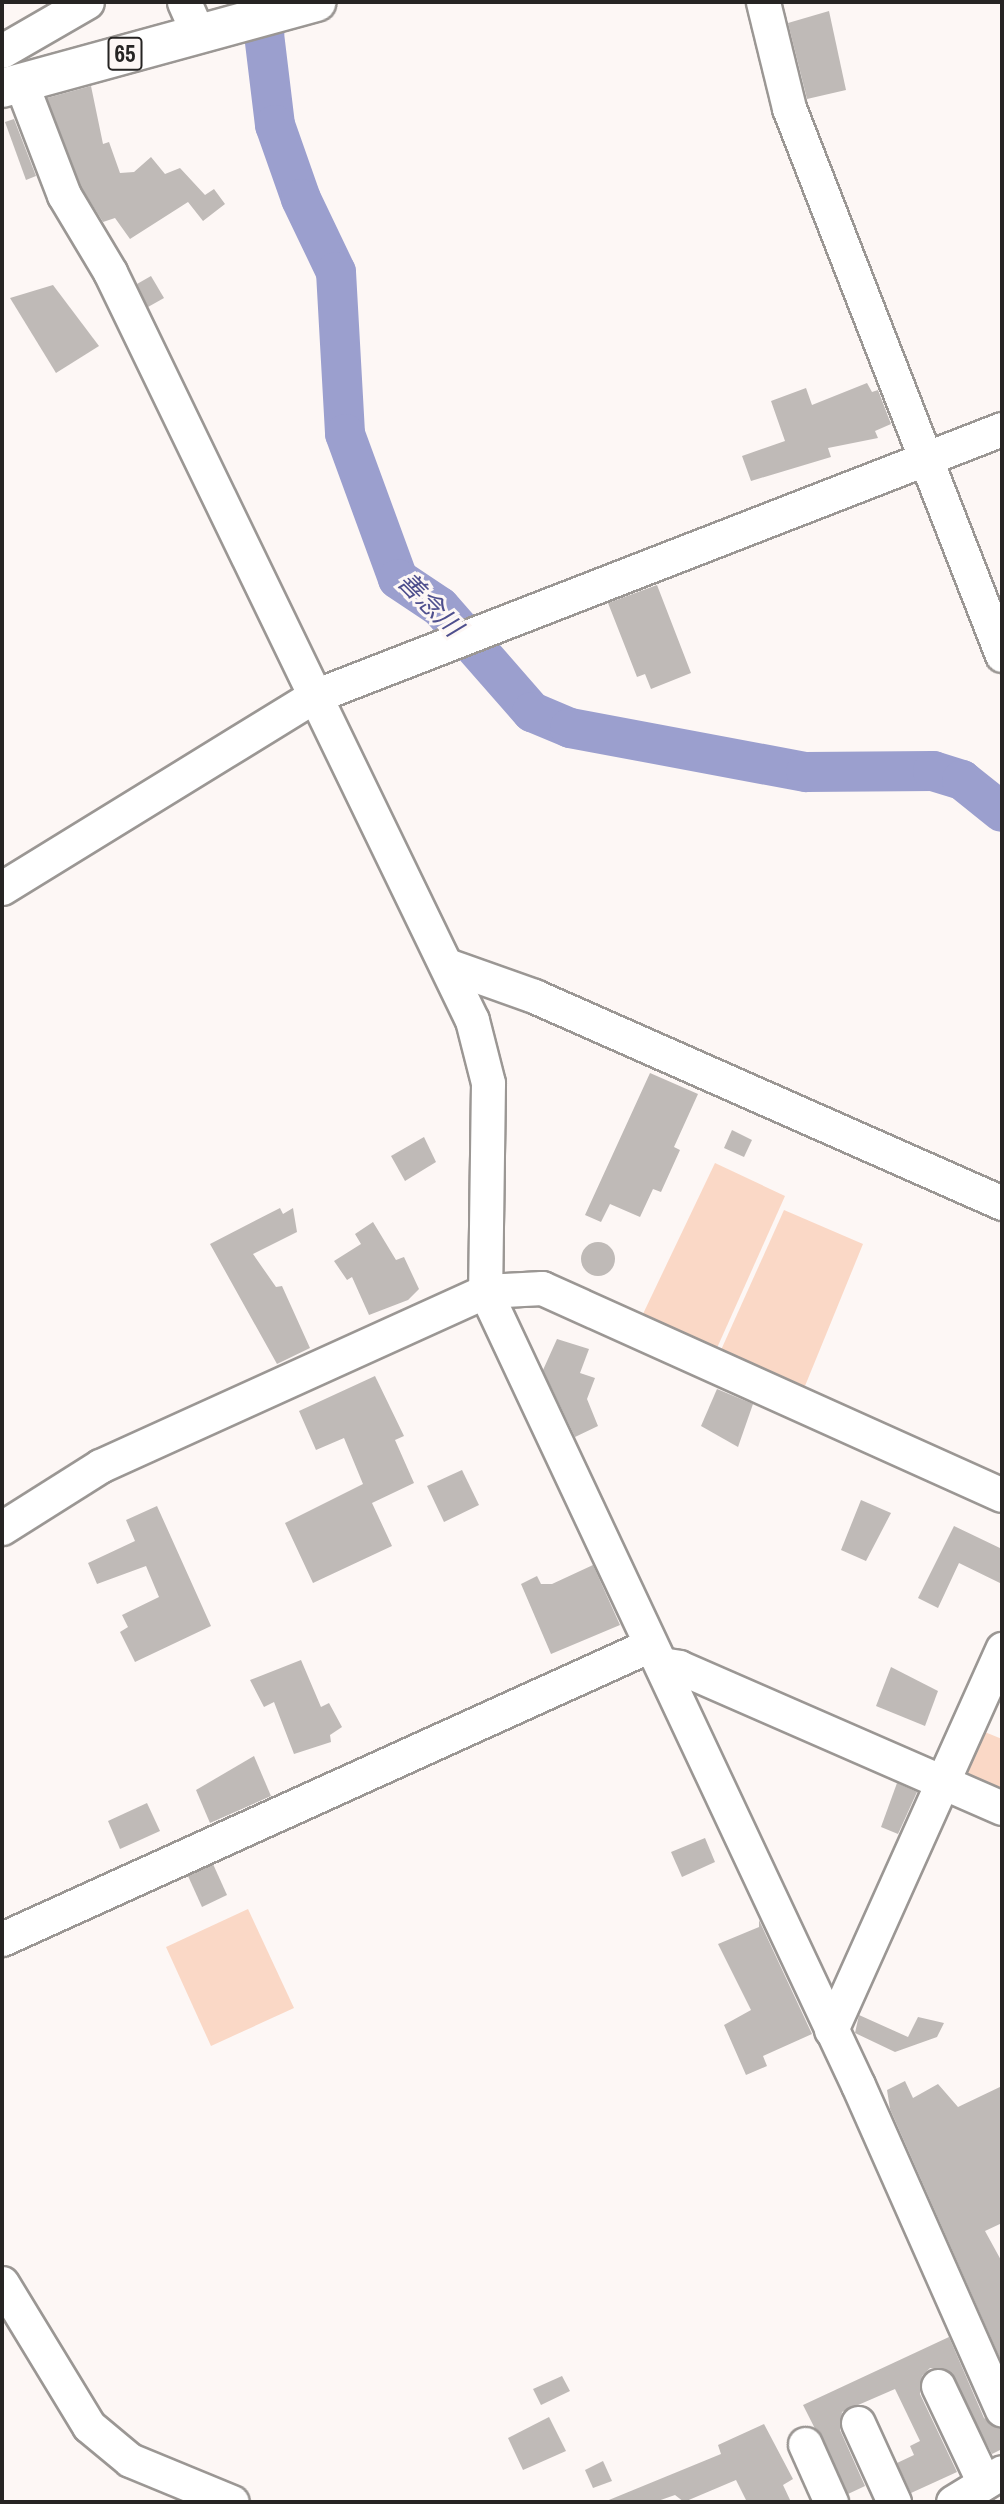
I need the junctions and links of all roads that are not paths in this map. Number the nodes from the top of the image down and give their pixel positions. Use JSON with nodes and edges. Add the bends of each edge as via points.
{"nodes":[{"id":1,"x":87,"y":2,"type":"edge"},
{"id":2,"x":316,"y":2,"type":"edge"},
{"id":3,"x":763,"y":2,"type":"edge"},
{"id":4,"x":191,"y":18,"type":"edge"},
{"id":5,"x":8,"y":74,"type":"edge"},
{"id":6,"x":1002,"y":429,"type":"edge"},
{"id":7,"x":926,"y":458,"type":"junction"},
{"id":8,"x":1002,"y":655,"type":"edge"},
{"id":9,"x":312,"y":697,"type":"junction"},
{"id":10,"x":2,"y":888,"type":"edge"},
{"id":11,"x":447,"y":965,"type":"junction"},
{"id":12,"x":1002,"y":1203,"type":"edge"},
{"id":13,"x":485,"y":1291,"type":"junction"},
{"id":14,"x":1002,"y":1495,"type":"edge"},
{"id":15,"x":2,"y":1528,"type":"edge"},
{"id":16,"x":1002,"y":1649,"type":"edge"},
{"id":17,"x":656,"y":1654,"type":"junction"},
{"id":18,"x":944,"y":1782,"type":"junction"},
{"id":19,"x":1002,"y":1808,"type":"edge"},
{"id":20,"x":2,"y":1940,"type":"edge"},
{"id":21,"x":831,"y":2030,"type":"junction"},
{"id":22,"x":2,"y":2284,"type":"edge"},
{"id":23,"x":938,"y":2386,"type":"dead end"},
{"id":24,"x":1002,"y":2410,"type":"edge"},
{"id":25,"x":858,"y":2423,"type":"dead end"},
{"id":26,"x":805,"y":2444,"type":"dead end"},
{"id":27,"x":993,"y":2478,"type":"edge"},
{"id":28,"x":232,"y":2502,"type":"edge"},
{"id":29,"x":831,"y":2502,"type":"edge"},
{"id":30,"x":894,"y":2502,"type":"edge"},
{"id":31,"x":953,"y":2502,"type":"edge"}],
"edges":[{"from":1,"to":5,"type":"street"},
{"from":2,"to":4,"type":"main road","number":"65","via":[[263,16]]},
{"from":3,"to":7,"type":"street","via":[[789,108]]},
{"from":4,"to":5,"type":"main road","number":"65"},
{"from":5,"to":9,"type":"street","via":[[64,195],[110,272]]},
{"from":6,"to":7,"type":"street"},
{"from":7,"to":8,"type":"street"},
{"from":7,"to":9,"type":"street"},
{"from":9,"to":10,"type":"street"},
{"from":9,"to":11,"type":"street"},
{"from":11,"to":12,"type":"street","via":[[534,996]]},
{"from":11,"to":13,"type":"street","via":[[482,1049],[488,1083]]},
{"from":13,"to":14,"type":"street","via":[[542,1288]]},
{"from":13,"to":15,"type":"street","via":[[100,1466]]},
{"from":13,"to":17,"type":"street"},
{"from":16,"to":18,"type":"street"},
{"from":17,"to":18,"type":"street"},
{"from":17,"to":20,"type":"street"},
{"from":17,"to":21,"type":"street"},
{"from":18,"to":19,"type":"street"},
{"from":18,"to":21,"type":"street"},
{"from":21,"to":24,"type":"street"},
{"from":22,"to":28,"type":"street","via":[[89,2426],[130,2460]]},
{"from":23,"to":27,"type":"street"},
{"from":25,"to":30,"type":"street"},
{"from":26,"to":29,"type":"street"},
{"from":27,"to":31,"type":"street"}]}
